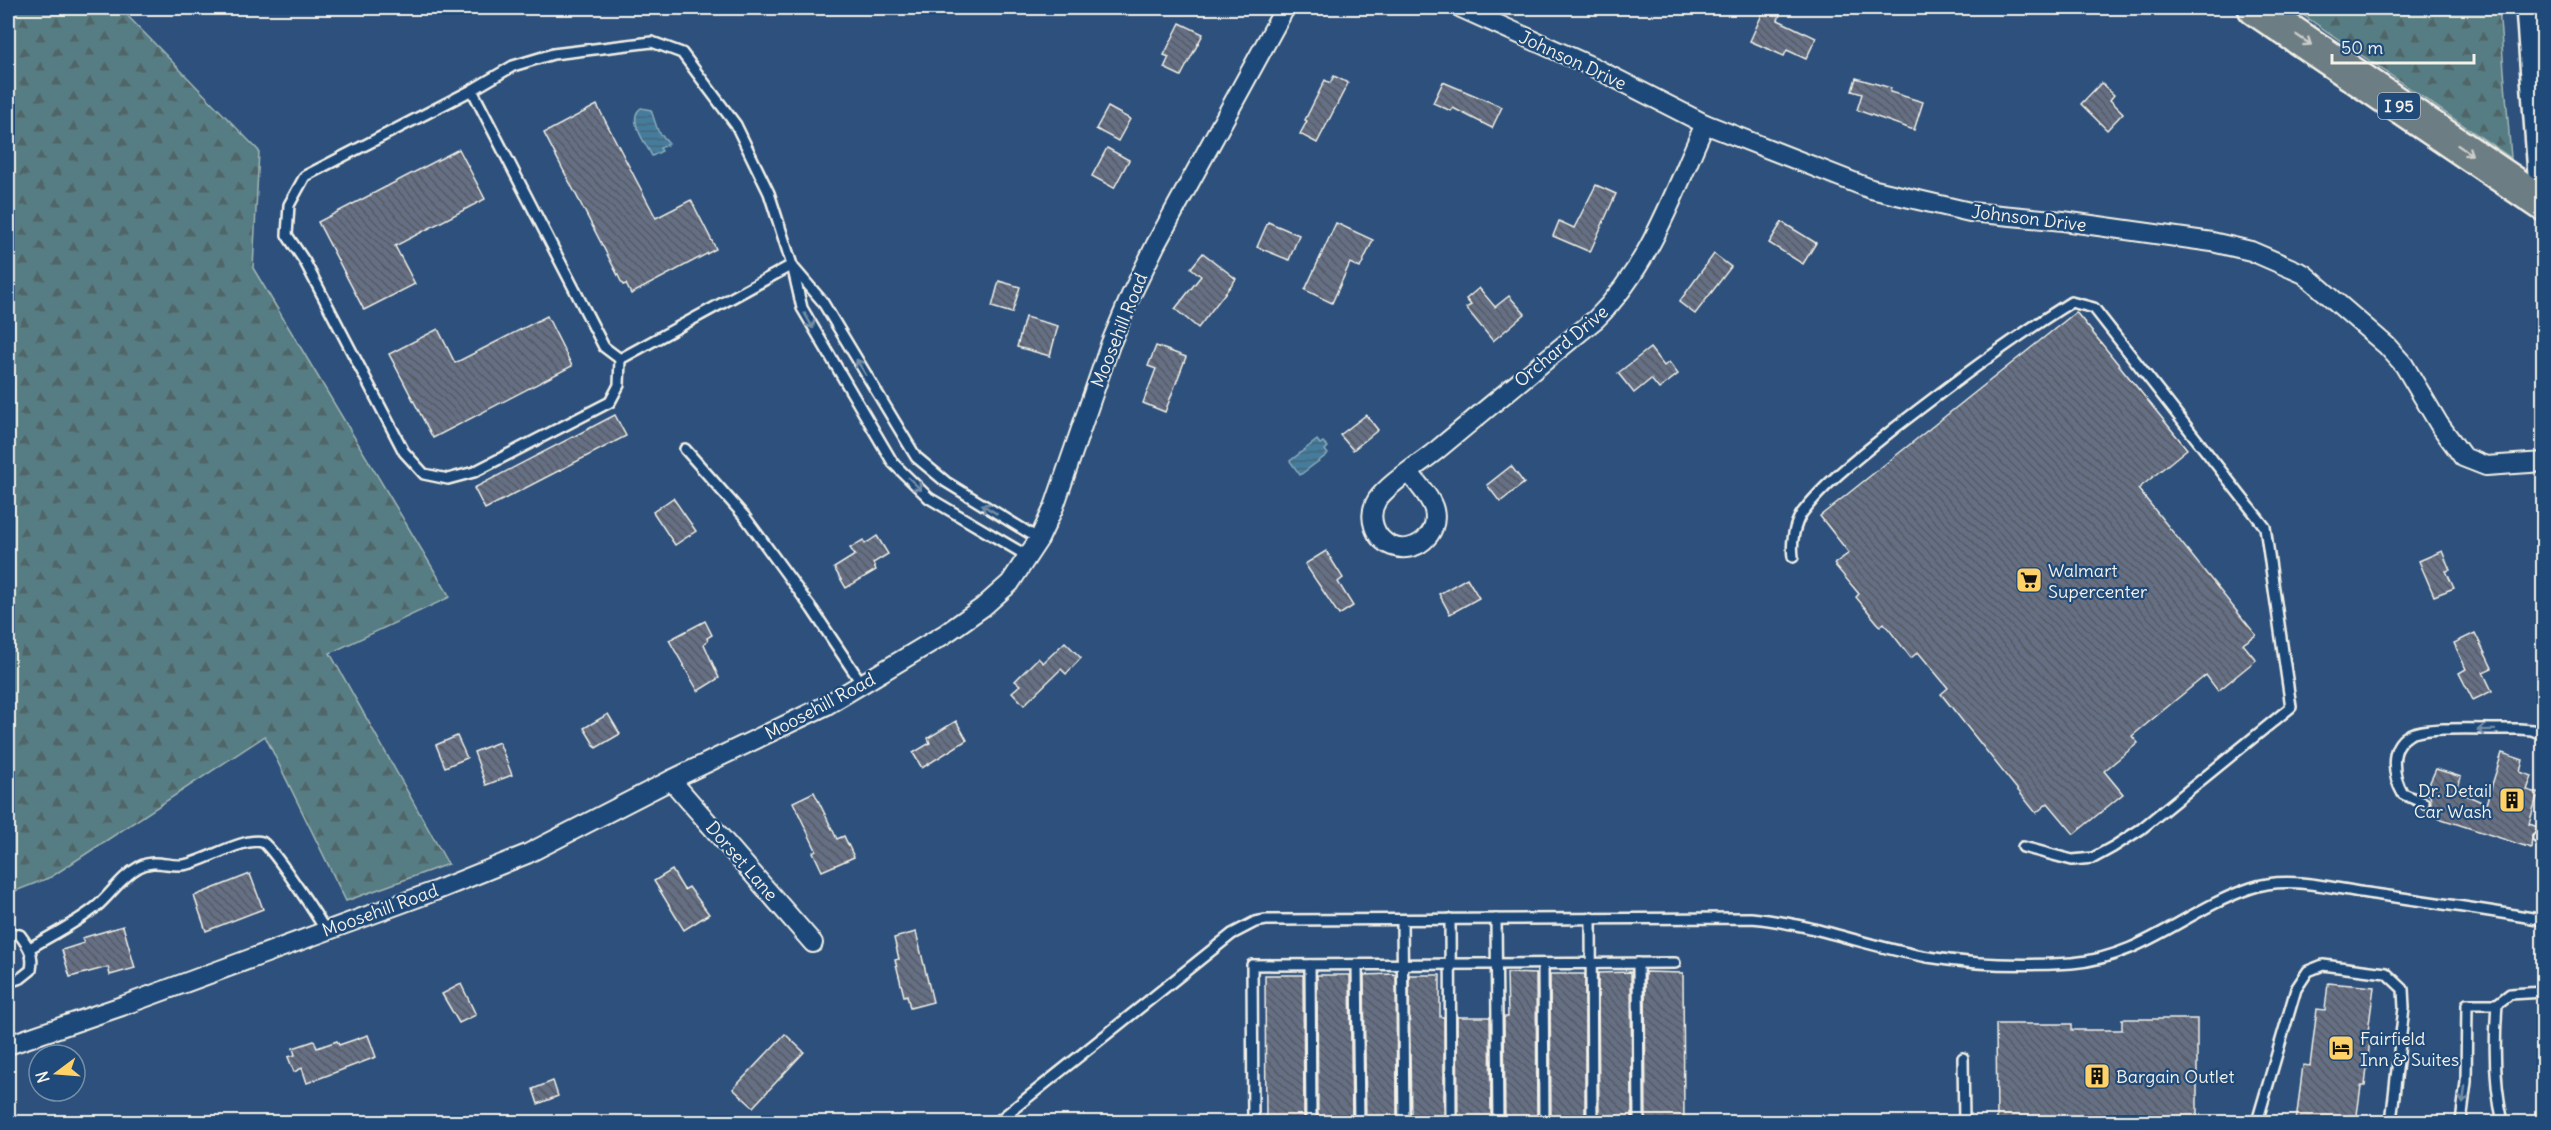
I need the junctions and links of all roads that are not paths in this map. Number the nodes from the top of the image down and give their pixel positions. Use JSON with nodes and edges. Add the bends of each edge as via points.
{"nodes":[{"id":1,"x":1285,"y":8,"type":"edge"},
{"id":2,"x":1461,"y":8,"type":"edge"},
{"id":3,"x":2255,"y":8,"type":"edge"},
{"id":4,"x":2530,"y":8,"type":"edge"},
{"id":5,"x":472,"y":90,"type":"junction"},
{"id":6,"x":1704,"y":124,"type":"junction"},
{"id":7,"x":2544,"y":203,"type":"edge"},
{"id":8,"x":792,"y":265,"type":"junction"},
{"id":9,"x":620,"y":359,"type":"junction"},
{"id":10,"x":685,"y":448,"type":"dead end"},
{"id":11,"x":2544,"y":462,"type":"edge"},
{"id":12,"x":1409,"y":472,"type":"dead end"},
{"id":13,"x":1039,"y":539,"type":"junction"},
{"id":14,"x":1029,"y":557,"type":"junction"},
{"id":15,"x":1793,"y":557,"type":"dead end"},
{"id":16,"x":862,"y":684,"type":"junction"},
{"id":17,"x":2544,"y":735,"type":"edge"},
{"id":18,"x":671,"y":780,"type":"junction"},
{"id":19,"x":2424,"y":803,"type":"dead end"},
{"id":20,"x":2023,"y":847,"type":"dead end"},
{"id":21,"x":1591,"y":918,"type":"junction"},
{"id":22,"x":1450,"y":919,"type":"junction"},
{"id":23,"x":1496,"y":919,"type":"junction"},
{"id":24,"x":1402,"y":920,"type":"junction"},
{"id":25,"x":2542,"y":920,"type":"edge"},
{"id":26,"x":325,"y":930,"type":"junction"},
{"id":27,"x":8,"y":932,"type":"edge"},
{"id":28,"x":813,"y":943,"type":"dead end"},
{"id":29,"x":30,"y":948,"type":"junction"},
{"id":30,"x":1591,"y":963,"type":"junction"},
{"id":31,"x":1638,"y":963,"type":"junction"},
{"id":32,"x":1675,"y":963,"type":"dead end"},
{"id":33,"x":1357,"y":964,"type":"junction"},
{"id":34,"x":1402,"y":964,"type":"junction"},
{"id":35,"x":1450,"y":964,"type":"junction"},
{"id":36,"x":1497,"y":964,"type":"junction"},
{"id":37,"x":1543,"y":964,"type":"junction"},
{"id":38,"x":1310,"y":965,"type":"junction"},
{"id":39,"x":8,"y":982,"type":"edge"},
{"id":40,"x":2544,"y":992,"type":"edge"},
{"id":41,"x":2497,"y":1004,"type":"junction"},
{"id":42,"x":14,"y":1042,"type":"edge"},
{"id":43,"x":8,"y":1053,"type":"edge"},
{"id":44,"x":1964,"y":1058,"type":"dead end"},
{"id":45,"x":997,"y":1122,"type":"edge"},
{"id":46,"x":1253,"y":1122,"type":"edge"},
{"id":47,"x":1311,"y":1122,"type":"edge"},
{"id":48,"x":1359,"y":1122,"type":"edge"},
{"id":49,"x":1404,"y":1122,"type":"edge"},
{"id":50,"x":1452,"y":1122,"type":"edge"},
{"id":51,"x":1498,"y":1122,"type":"edge"},
{"id":52,"x":1544,"y":1122,"type":"edge"},
{"id":53,"x":1592,"y":1122,"type":"edge"},
{"id":54,"x":1639,"y":1122,"type":"edge"},
{"id":55,"x":1964,"y":1122,"type":"edge"},
{"id":56,"x":2257,"y":1122,"type":"edge"},
{"id":57,"x":2391,"y":1122,"type":"edge"},
{"id":58,"x":2461,"y":1122,"type":"edge"},
{"id":59,"x":2503,"y":1122,"type":"edge"}],
"edges":[{"from":1,"to":13,"type":"street","name":"Moosehill Road","via":[[1123,312],[1064,481]]},
{"from":2,"to":6,"type":"street","name":"Johnson Drive"},
{"from":3,"to":7,"type":"highway","number":"I 95","one_way":true},
{"from":4,"to":7,"type":"main road"},
{"from":5,"to":8,"type":"lane","via":[[513,66],[553,54],[652,42],[682,53],[736,125],[769,194]]},
{"from":5,"to":9,"type":"lane","via":[[603,347]]},
{"from":5,"to":9,"type":"lane","via":[[305,176],[289,205],[287,236],[305,262],[404,452],[424,474],[448,479],[474,472],[610,402],[619,386]]},
{"from":6,"to":11,"type":"street","name":"Johnson Drive","via":[[1871,189],[1924,202],[1970,212],[2212,242],[2251,251],[2304,274],[2386,346],[2404,365],[2463,457],[2486,466]]},
{"from":6,"to":12,"type":"street","name":"Orchard Drive","via":[[1644,258],[1614,301]]},
{"from":8,"to":9,"type":"lane"},
{"from":13,"to":8,"type":"lane","one_way":true,"via":[[946,482],[916,457],[822,301]]},
{"from":8,"to":14,"type":"lane","one_way":true,"via":[[802,308],[893,463],[929,498]]},
{"from":10,"to":16,"type":"lane","via":[[745,517]]},
{"from":13,"to":14,"type":"street","name":"Moosehill Road"},
{"from":14,"to":16,"type":"street","name":"Moosehill Road","via":[[1010,583],[983,607]]},
{"from":15,"to":20,"type":"lane","via":[[1792,545],[1801,515],[1858,458],[1955,381],[2053,313],[2071,302],[2094,308],[2265,527],[2291,707],[2141,829],[2093,858],[2072,860]]},
{"from":16,"to":18,"type":"street","name":"Moosehill Road"},
{"from":17,"to":19,"type":"lane","one_way":true,"via":[[2519,729],[2410,734],[2398,747],[2394,776],[2403,794]]},
{"from":18,"to":26,"type":"street","name":"Moosehill Road","via":[[527,854]]},
{"from":18,"to":28,"type":"street","name":"Dorset Lane"},
{"from":21,"to":23,"type":"lane"},
{"from":21,"to":25,"type":"lane","via":[[1765,919],[1927,957],[1990,964],[2070,963],[2117,955],[2220,900],[2252,887],[2279,883]]},
{"from":21,"to":30,"type":"lane"},
{"from":22,"to":23,"type":"lane"},
{"from":22,"to":24,"type":"lane"},
{"from":22,"to":35,"type":"lane"},
{"from":23,"to":36,"type":"lane"},
{"from":24,"to":34,"type":"lane"},
{"from":24,"to":45,"type":"lane","via":[[1266,920],[1244,927]]},
{"from":26,"to":29,"type":"lane","via":[[268,845],[256,841],[189,864],[143,865],[80,919]]},
{"from":26,"to":42,"type":"street","name":"Moosehill Road","via":[[102,1014]]},
{"from":27,"to":29,"type":"lane","via":[[20,935]]},
{"from":29,"to":39,"type":"lane","via":[[31,970]]},
{"from":30,"to":31,"type":"lane"},
{"from":30,"to":37,"type":"lane"},
{"from":30,"to":53,"type":"lane"},
{"from":31,"to":32,"type":"lane"},
{"from":31,"to":54,"type":"lane"},
{"from":33,"to":34,"type":"lane"},
{"from":33,"to":38,"type":"lane"},
{"from":33,"to":48,"type":"lane"},
{"from":34,"to":35,"type":"lane"},
{"from":34,"to":49,"type":"lane"},
{"from":35,"to":36,"type":"lane"},
{"from":35,"to":50,"type":"lane"},
{"from":36,"to":37,"type":"lane"},
{"from":36,"to":51,"type":"lane"},
{"from":37,"to":52,"type":"lane"},
{"from":38,"to":46,"type":"lane","via":[[1252,965]]},
{"from":38,"to":47,"type":"lane"},
{"from":40,"to":41,"type":"lane","via":[[2510,994]]},
{"from":41,"to":58,"type":"lane","one_way":true,"via":[[2467,1004]]},
{"from":41,"to":59,"type":"lane","via":[[2495,1033]]},
{"from":42,"to":43,"type":"street"},
{"from":44,"to":55,"type":"lane"},
{"from":56,"to":57,"type":"lane","via":[[2296,989],[2308,971],[2323,965],[2386,974],[2403,989]]}]}
